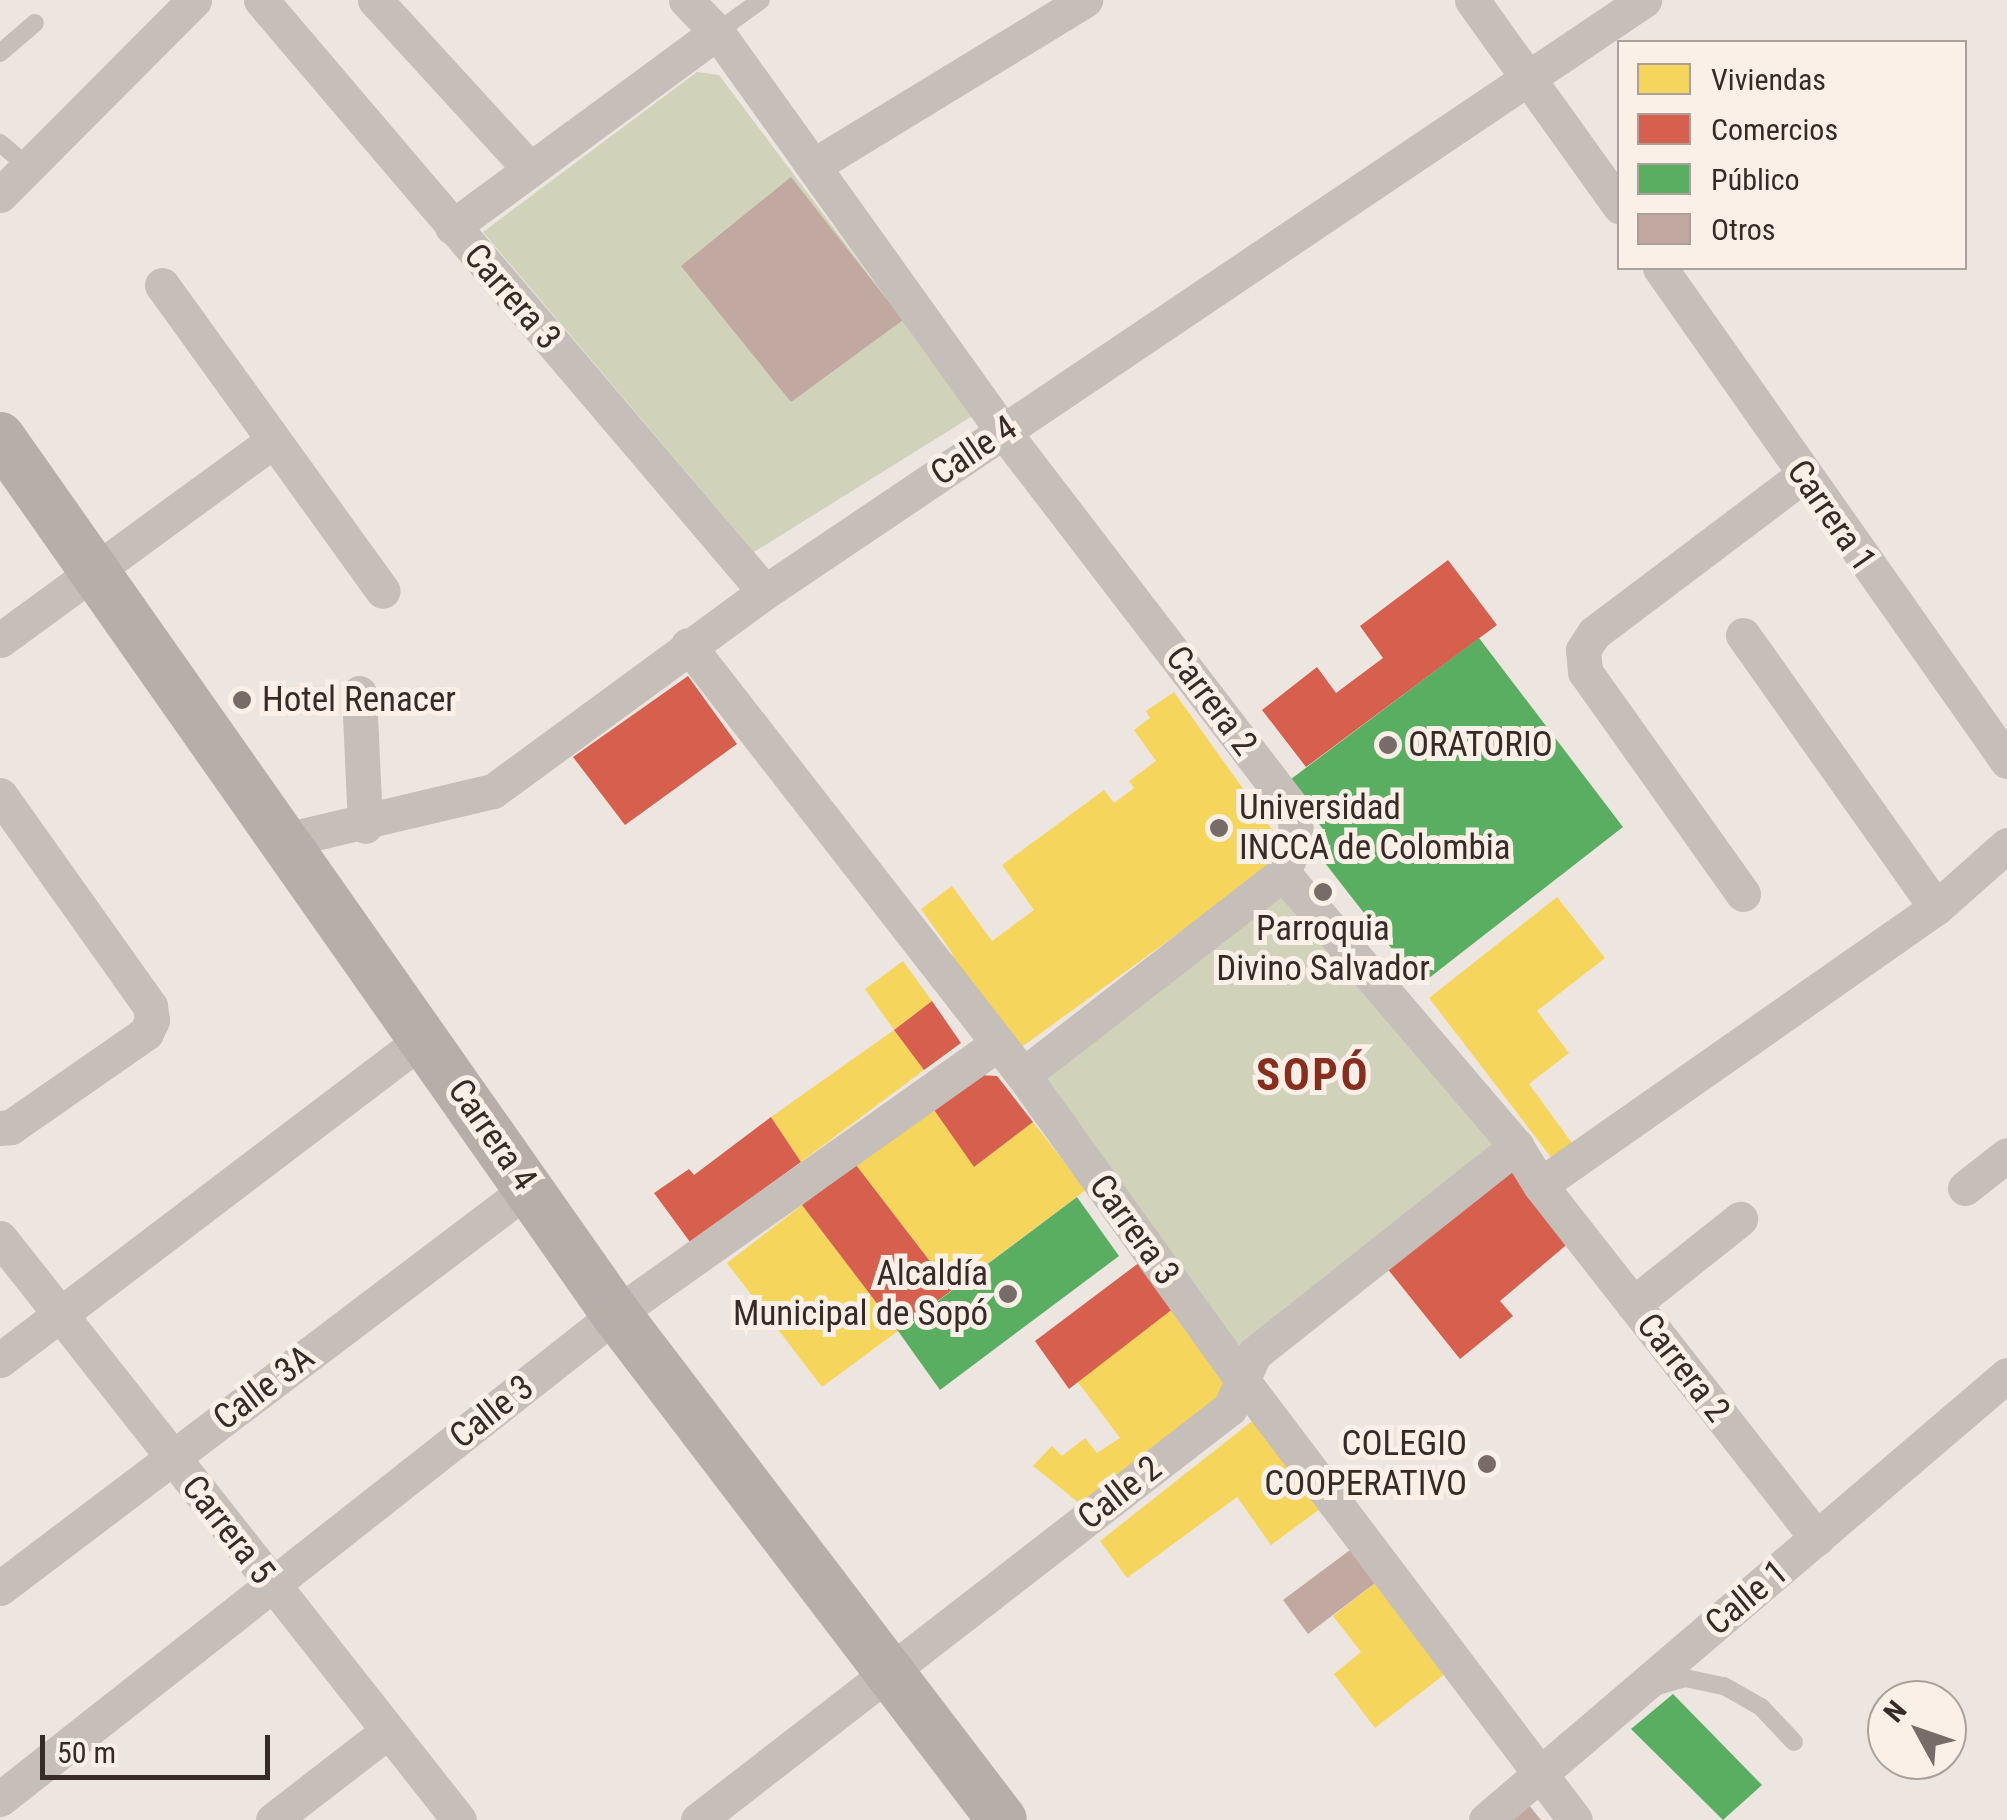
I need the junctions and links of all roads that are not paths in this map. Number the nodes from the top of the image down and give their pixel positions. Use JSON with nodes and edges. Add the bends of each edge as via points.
{"nodes":[{"id":1,"x":194,"y":0,"type":"edge"},
{"id":2,"x":261,"y":0,"type":"edge"},
{"id":3,"x":375,"y":0,"type":"edge"},
{"id":4,"x":686,"y":0,"type":"edge"},
{"id":5,"x":761,"y":0,"type":"edge"},
{"id":6,"x":1085,"y":0,"type":"edge"},
{"id":7,"x":1472,"y":0,"type":"edge"},
{"id":8,"x":1644,"y":0,"type":"edge"},
{"id":9,"x":35,"y":22,"type":"dead end"},
{"id":10,"x":717,"y":32,"type":"junction"},
{"id":11,"x":0,"y":53,"type":"edge"},
{"id":12,"x":1531,"y":77,"type":"junction"},
{"id":13,"x":13,"y":154,"type":"edge"},
{"id":14,"x":813,"y":166,"type":"junction"},
{"id":15,"x":528,"y":167,"type":"junction"},
{"id":16,"x":0,"y":195,"type":"edge"},
{"id":17,"x":1617,"y":203,"type":"edge"},
{"id":18,"x":452,"y":227,"type":"junction"},
{"id":19,"x":1661,"y":270,"type":"edge"},
{"id":20,"x":162,"y":286,"type":"dead end"},
{"id":21,"x":1003,"y":431,"type":"junction"},
{"id":22,"x":0,"y":437,"type":"edge"},
{"id":23,"x":272,"y":442,"type":"junction"},
{"id":24,"x":1802,"y":476,"type":"junction"},
{"id":25,"x":90,"y":572,"type":"junction"},
{"id":26,"x":383,"y":591,"type":"dead end"},
{"id":27,"x":765,"y":592,"type":"junction"},
{"id":28,"x":1743,"y":635,"type":"dead end"},
{"id":29,"x":0,"y":640,"type":"edge"},
{"id":30,"x":688,"y":645,"type":"junction"},
{"id":31,"x":359,"y":693,"type":"dead end"},
{"id":32,"x":2007,"y":761,"type":"edge"},
{"id":33,"x":0,"y":796,"type":"edge"},
{"id":34,"x":366,"y":826,"type":"junction"},
{"id":35,"x":281,"y":841,"type":"junction"},
{"id":36,"x":2007,"y":845,"type":"edge"},
{"id":37,"x":1282,"y":873,"type":"junction"},
{"id":38,"x":1743,"y":894,"type":"dead end"},
{"id":39,"x":1936,"y":908,"type":"junction"},
{"id":40,"x":424,"y":1038,"type":"junction"},
{"id":41,"x":997,"y":1044,"type":"junction"},
{"id":42,"x":1022,"y":1075,"type":"junction"},
{"id":43,"x":0,"y":1128,"type":"edge"},
{"id":44,"x":1516,"y":1146,"type":"junction"},
{"id":45,"x":2007,"y":1155,"type":"edge"},
{"id":46,"x":1540,"y":1185,"type":"junction"},
{"id":47,"x":529,"y":1188,"type":"junction"},
{"id":48,"x":1965,"y":1188,"type":"dead end"},
{"id":49,"x":1740,"y":1220,"type":"dead end"},
{"id":50,"x":0,"y":1238,"type":"edge"},
{"id":51,"x":1632,"y":1304,"type":"junction"},
{"id":52,"x":616,"y":1314,"type":"junction"},
{"id":53,"x":58,"y":1316,"type":"junction"},
{"id":54,"x":0,"y":1360,"type":"edge"},
{"id":55,"x":2007,"y":1375,"type":"edge"},
{"id":56,"x":1243,"y":1381,"type":"junction"},
{"id":57,"x":171,"y":1458,"type":"junction"},
{"id":58,"x":1817,"y":1538,"type":"junction"},
{"id":59,"x":272,"y":1585,"type":"junction"},
{"id":60,"x":0,"y":1588,"type":"edge"},
{"id":61,"x":887,"y":1673,"type":"junction"},
{"id":62,"x":1635,"y":1693,"type":"junction"},
{"id":63,"x":388,"y":1731,"type":"junction"},
{"id":64,"x":1794,"y":1742,"type":"dead end"},
{"id":65,"x":1539,"y":1775,"type":"junction"},
{"id":66,"x":0,"y":1799,"type":"edge"},
{"id":67,"x":273,"y":1820,"type":"edge"},
{"id":68,"x":459,"y":1820,"type":"edge"},
{"id":69,"x":698,"y":1820,"type":"edge"},
{"id":70,"x":1002,"y":1820,"type":"edge"},
{"id":71,"x":1486,"y":1820,"type":"edge"},
{"id":72,"x":1575,"y":1820,"type":"edge"}],
"edges":[{"from":1,"to":13,"type":"street"},
{"from":2,"to":18,"type":"street","name":"Carrera 3"},
{"from":3,"to":15,"type":"street"},
{"from":4,"to":10,"type":"street","name":"Carrera 2"},
{"from":5,"to":10,"type":"lane"},
{"from":6,"to":14,"type":"street"},
{"from":7,"to":12,"type":"street"},
{"from":8,"to":12,"type":"street","name":"Calle 4"},
{"from":9,"to":11,"type":"lane"},
{"from":10,"to":14,"type":"street","name":"Carrera 2"},
{"from":10,"to":15,"type":"street"},
{"from":12,"to":17,"type":"street"},
{"from":12,"to":21,"type":"street","name":"Calle 4"},
{"from":13,"to":16,"type":"street"},
{"from":14,"to":21,"type":"street","name":"Carrera 2"},
{"from":15,"to":18,"type":"street"},
{"from":18,"to":27,"type":"street","name":"Carrera 3"},
{"from":19,"to":24,"type":"street","name":"Carrera 1"},
{"from":20,"to":23,"type":"street"},
{"from":21,"to":27,"type":"street","name":"Calle 4"},
{"from":21,"to":37,"type":"street","name":"Carrera 2","via":[[1293,809],[1297,839]]},
{"from":22,"to":25,"type":"main road","name":"Carrera 4"},
{"from":23,"to":25,"type":"street"},
{"from":23,"to":26,"type":"street"},
{"from":24,"to":32,"type":"street","name":"Carrera 1"},
{"from":24,"to":38,"type":"street","via":[[1594,633],[1583,650],[1586,672]]},
{"from":25,"to":29,"type":"street"},
{"from":25,"to":35,"type":"main road","name":"Carrera 4"},
{"from":27,"to":30,"type":"street","name":"Calle 4"},
{"from":28,"to":39,"type":"street"},
{"from":30,"to":34,"type":"street","name":"Calle 4","via":[[493,792]]},
{"from":30,"to":41,"type":"street","name":"Carrera 3"},
{"from":31,"to":34,"type":"street"},
{"from":33,"to":43,"type":"street","via":[[150,1006],[152,1020],[146,1033],[11,1127]]},
{"from":34,"to":35,"type":"street","name":"Calle 4"},
{"from":35,"to":40,"type":"main road","name":"Carrera 4"},
{"from":36,"to":39,"type":"street"},
{"from":37,"to":42,"type":"street"},
{"from":37,"to":44,"type":"street","name":"Carrera 2"},
{"from":39,"to":46,"type":"street"},
{"from":40,"to":47,"type":"main road","name":"Carrera 4"},
{"from":40,"to":53,"type":"street"},
{"from":41,"to":42,"type":"street","name":"Carrera 3"},
{"from":41,"to":52,"type":"street","name":"Calle 3"},
{"from":42,"to":56,"type":"street","name":"Carrera 3"},
{"from":44,"to":46,"type":"street","name":"Carrera 2"},
{"from":44,"to":56,"type":"street","name":"Calle 2","via":[[1254,1354]]},
{"from":45,"to":48,"type":"street"},
{"from":46,"to":51,"type":"street","name":"Carrera 2"},
{"from":47,"to":52,"type":"main road","name":"Carrera 4"},
{"from":47,"to":57,"type":"street","name":"Calle 3A"},
{"from":49,"to":51,"type":"street"},
{"from":50,"to":53,"type":"street","name":"Carrera 5"},
{"from":51,"to":58,"type":"street","name":"Carrera 2"},
{"from":52,"to":59,"type":"street","name":"Calle 3"},
{"from":52,"to":61,"type":"main road","name":"Carrera 4"},
{"from":53,"to":54,"type":"street"},
{"from":53,"to":57,"type":"street","name":"Carrera 5"},
{"from":55,"to":58,"type":"street","name":"Calle 1"},
{"from":56,"to":61,"type":"street","name":"Calle 2","via":[[1230,1408]]},
{"from":56,"to":65,"type":"street","name":"Carrera 3"},
{"from":57,"to":59,"type":"street","name":"Carrera 5"},
{"from":57,"to":60,"type":"street","name":"Calle 3A"},
{"from":58,"to":62,"type":"street","name":"Calle 1"},
{"from":59,"to":63,"type":"street","name":"Carrera 5"},
{"from":59,"to":66,"type":"street","name":"Calle 3"},
{"from":61,"to":69,"type":"street","name":"Calle 2"},
{"from":61,"to":70,"type":"main road","name":"Carrera 4"},
{"from":62,"to":64,"type":"lane","via":[[1685,1678],[1724,1686],[1761,1708]]},
{"from":62,"to":65,"type":"street","name":"Calle 1"},
{"from":63,"to":67,"type":"street"},
{"from":63,"to":68,"type":"street","name":"Carrera 5"},
{"from":65,"to":71,"type":"street","name":"Calle 1"},
{"from":65,"to":72,"type":"street","name":"Carrera 3"}]}
